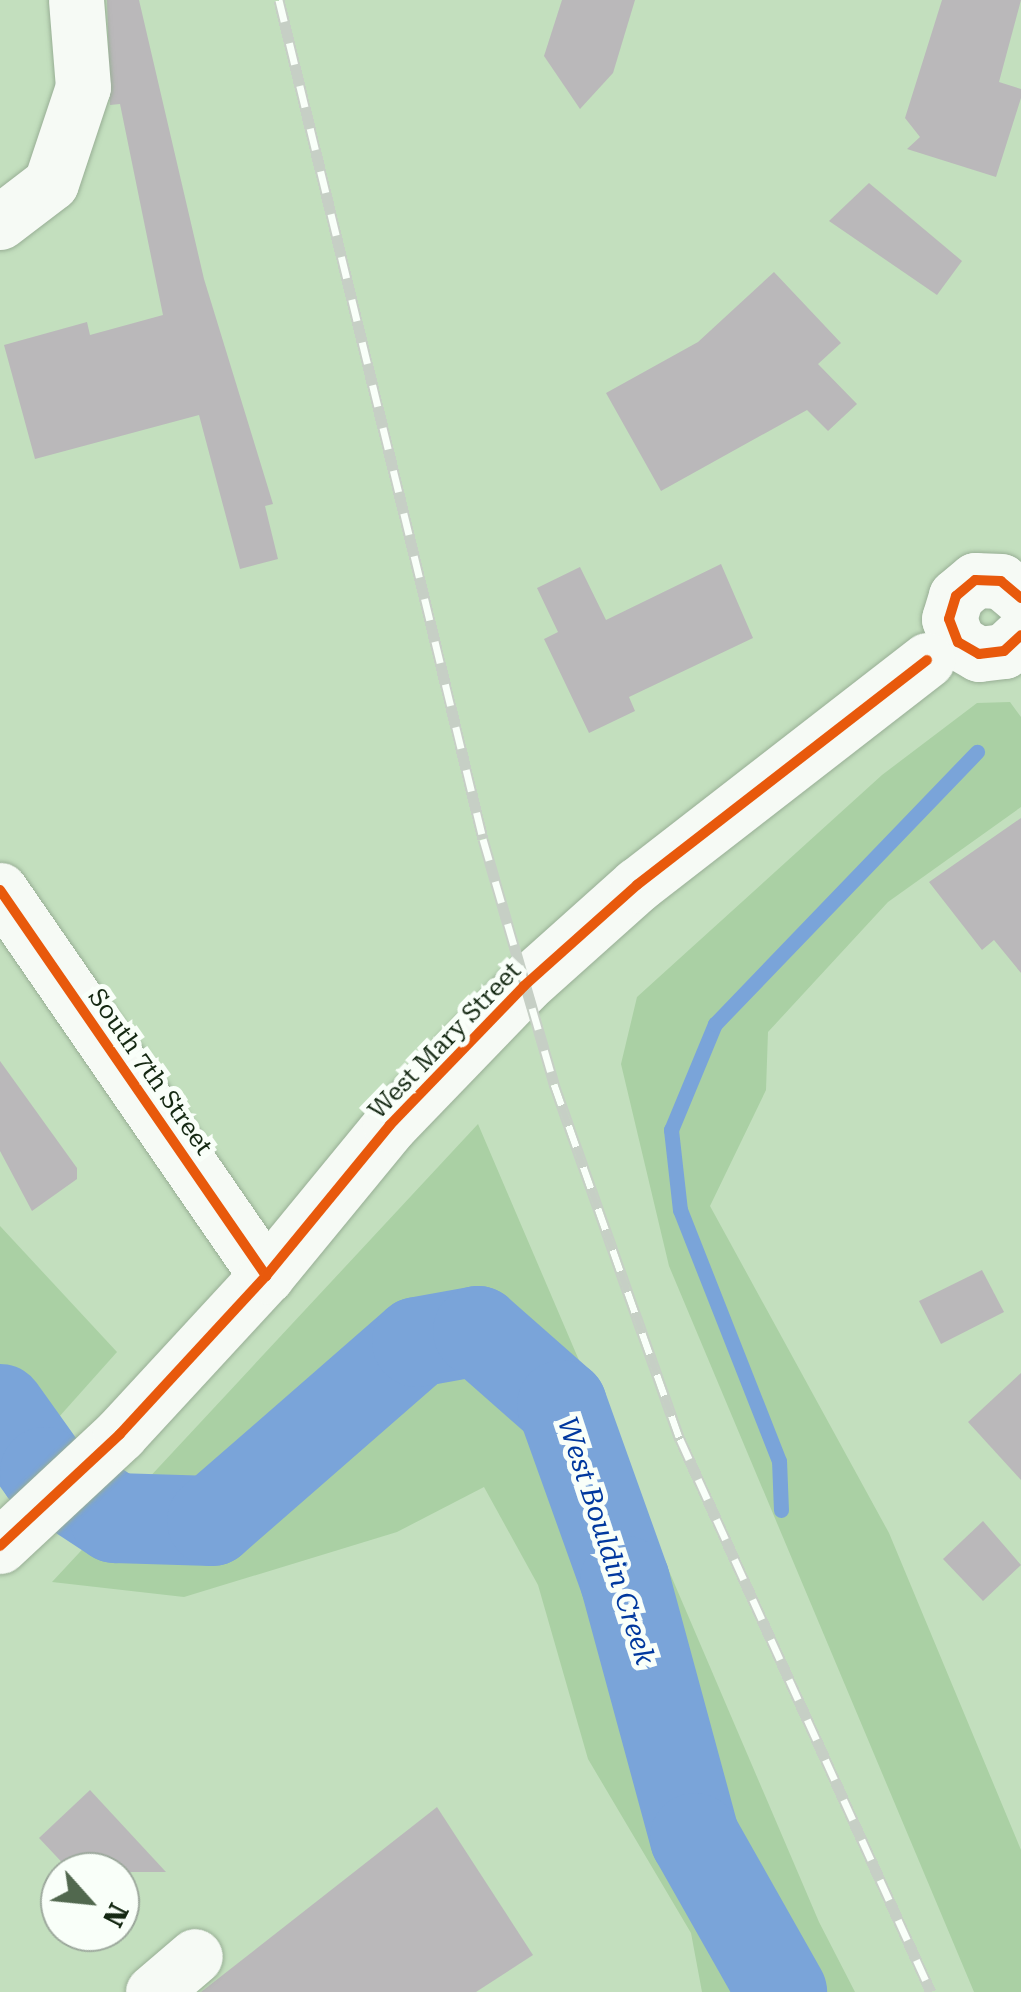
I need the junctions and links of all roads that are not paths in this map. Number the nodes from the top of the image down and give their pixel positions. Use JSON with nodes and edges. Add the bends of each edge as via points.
{"nodes":[{"id":1,"x":76,"y":0,"type":"edge"},
{"id":2,"x":0,"y":222,"type":"edge"},
{"id":3,"x":996,"y":617,"type":"edge"},
{"id":4,"x":0,"y":890,"type":"edge"},
{"id":5,"x":266,"y":1276,"type":"junction"},
{"id":6,"x":0,"y":1546,"type":"edge"},
{"id":7,"x":195,"y":1956,"type":"dead end"},
{"id":8,"x":153,"y":1992,"type":"edge"}],
"edges":[{"from":1,"to":2,"type":"street","via":[[83,87],[51,184]]},
{"from":3,"to":5,"type":"street","name":"West Mary Street","via":[[637,885],[524,986],[390,1125]]},
{"from":4,"to":5,"type":"street","name":"South 7th Street"},
{"from":5,"to":6,"type":"street","name":"West Mary Street","via":[[90,1462]]},
{"from":7,"to":8,"type":"street"}]}
